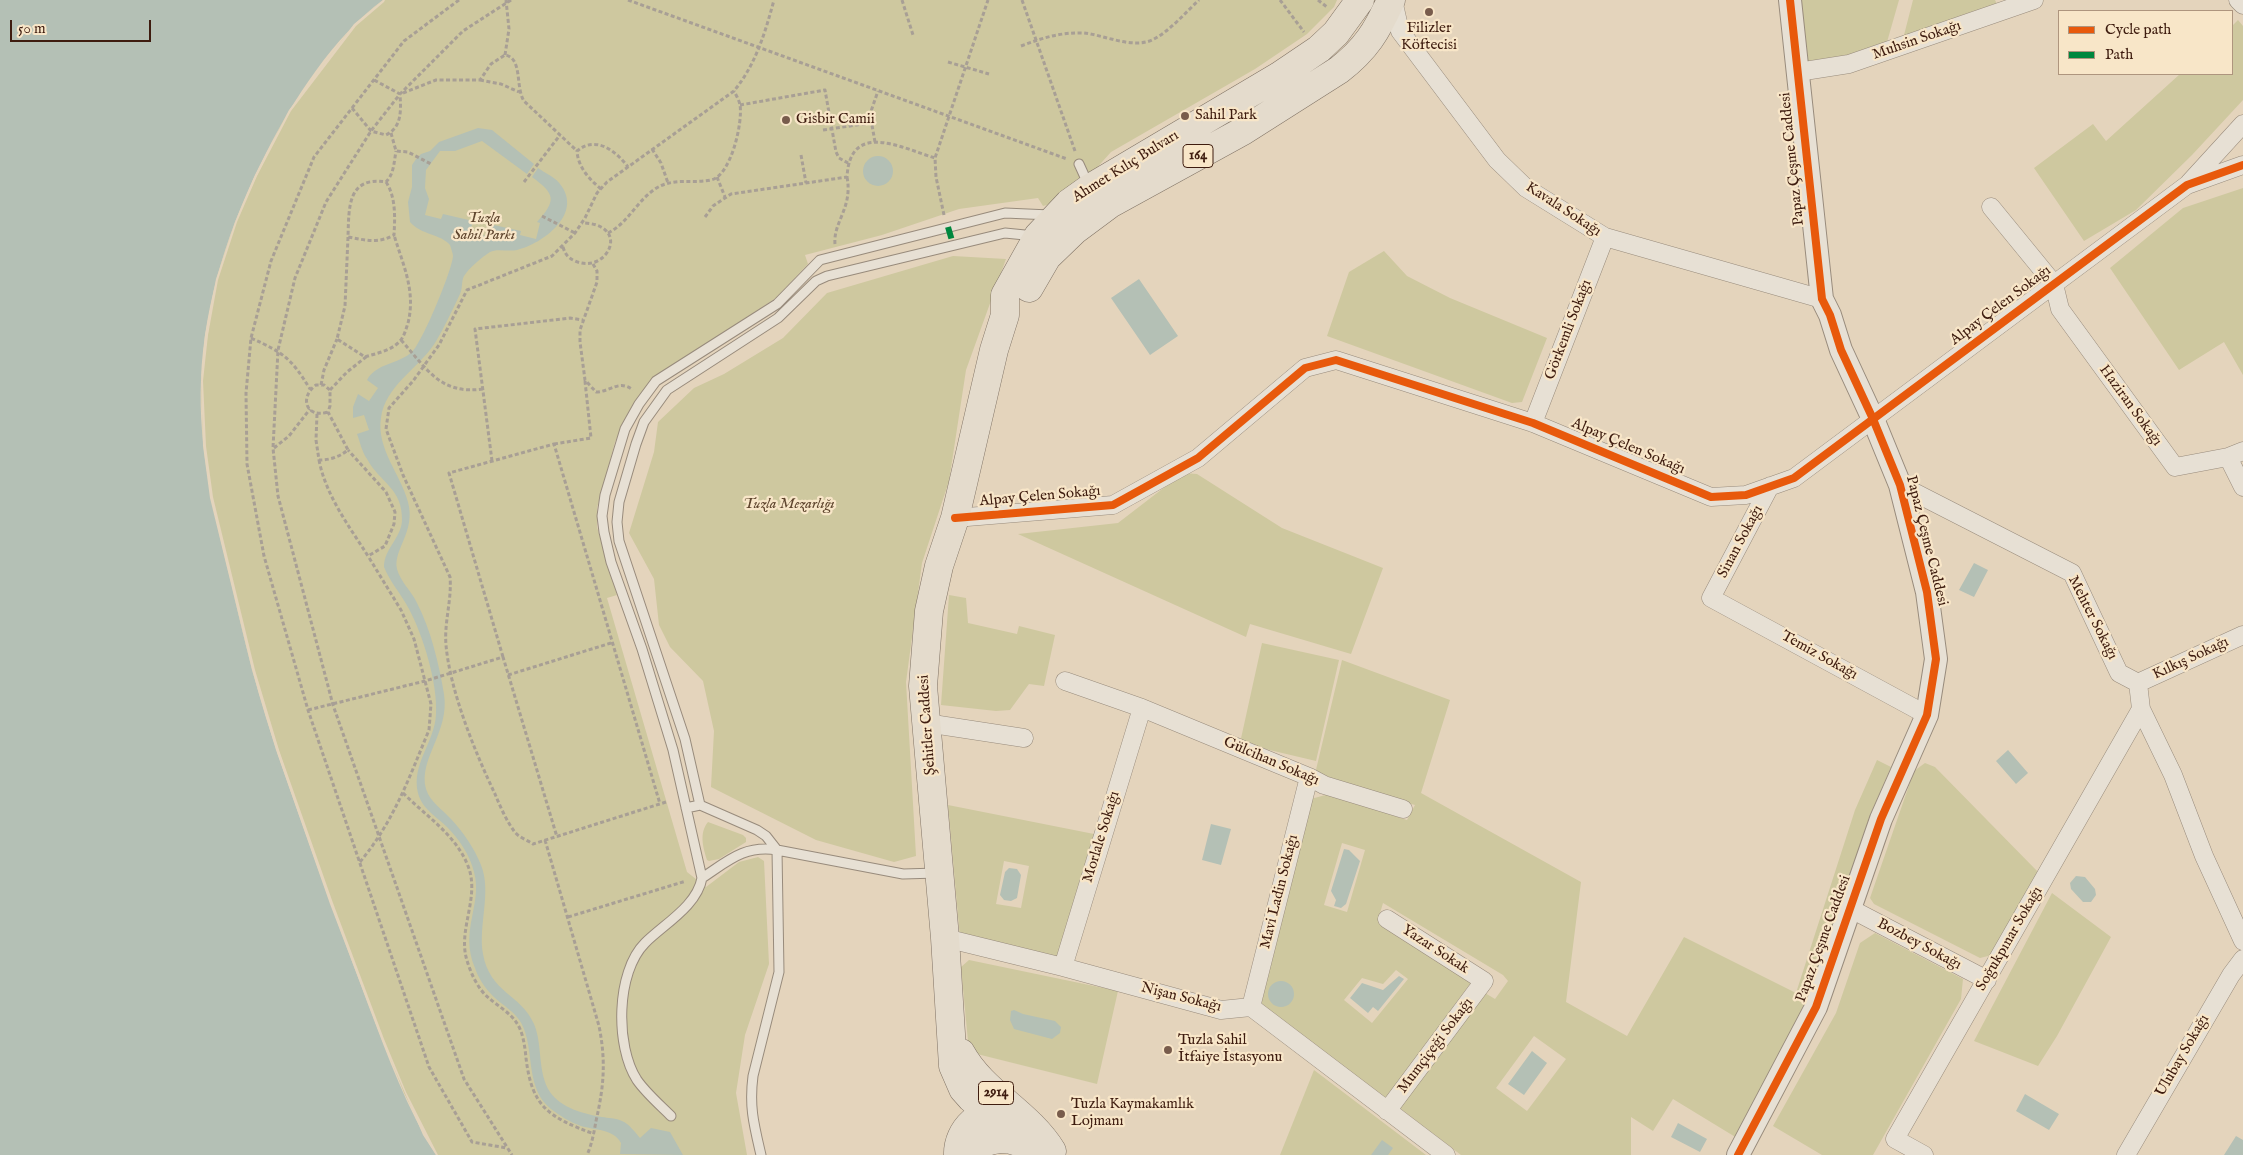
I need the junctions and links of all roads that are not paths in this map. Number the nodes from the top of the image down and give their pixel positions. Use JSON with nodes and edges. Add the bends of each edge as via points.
{"nodes":[{"id":1,"x":1360,"y":0,"type":"edge"},
{"id":2,"x":1392,"y":0,"type":"edge"},
{"id":3,"x":1790,"y":0,"type":"edge"},
{"id":4,"x":2034,"y":0,"type":"edge"},
{"id":5,"x":2238,"y":0,"type":"edge"},
{"id":6,"x":2243,"y":5,"type":"edge"},
{"id":7,"x":1798,"y":72,"type":"junction"},
{"id":8,"x":2243,"y":124,"type":"edge"},
{"id":9,"x":2243,"y":165,"type":"edge"},
{"id":10,"x":2187,"y":184,"type":"junction"},
{"id":11,"x":1991,"y":207,"type":"dead end"},
{"id":12,"x":1066,"y":223,"type":"junction"},
{"id":13,"x":1605,"y":237,"type":"junction"},
{"id":14,"x":1046,"y":244,"type":"junction"},
{"id":15,"x":2054,"y":284,"type":"junction"},
{"id":16,"x":1822,"y":299,"type":"junction"},
{"id":17,"x":1005,"y":315,"type":"joint"},
{"id":18,"x":1873,"y":419,"type":"junction"},
{"id":19,"x":1533,"y":423,"type":"junction"},
{"id":20,"x":2235,"y":454,"type":"edge"},
{"id":21,"x":1900,"y":485,"type":"junction"},
{"id":22,"x":1770,"y":486,"type":"junction"},
{"id":23,"x":2243,"y":487,"type":"edge"},
{"id":24,"x":955,"y":518,"type":"junction"},
{"id":25,"x":1711,"y":598,"type":"joint"},
{"id":26,"x":2243,"y":635,"type":"edge"},
{"id":27,"x":1065,"y":682,"type":"dead end"},
{"id":28,"x":2138,"y":683,"type":"junction"},
{"id":29,"x":1142,"y":708,"type":"junction"},
{"id":30,"x":2141,"y":709,"type":"junction"},
{"id":31,"x":1927,"y":715,"type":"junction"},
{"id":32,"x":926,"y":723,"type":"junction"},
{"id":33,"x":1024,"y":738,"type":"dead end"},
{"id":34,"x":1309,"y":777,"type":"junction"},
{"id":35,"x":700,"y":805,"type":"junction"},
{"id":36,"x":686,"y":808,"type":"junction"},
{"id":37,"x":1403,"y":809,"type":"dead end"},
{"id":38,"x":777,"y":850,"type":"junction"},
{"id":39,"x":940,"y":872,"type":"junction"},
{"id":40,"x":702,"y":878,"type":"junction"},
{"id":41,"x":1851,"y":909,"type":"junction"},
{"id":42,"x":1387,"y":919,"type":"dead end"},
{"id":43,"x":945,"y":938,"type":"junction"},
{"id":44,"x":2243,"y":940,"type":"edge"},
{"id":45,"x":2243,"y":959,"type":"edge"},
{"id":46,"x":1063,"y":966,"type":"junction"},
{"id":47,"x":1987,"y":980,"type":"junction"},
{"id":48,"x":1484,"y":982,"type":"joint"},
{"id":49,"x":1251,"y":1007,"type":"junction"},
{"id":50,"x":950,"y":1024,"type":"junction"},
{"id":51,"x":953,"y":1066,"type":"junction"},
{"id":52,"x":992,"y":1108,"type":"junction"},
{"id":53,"x":1387,"y":1111,"type":"junction"},
{"id":54,"x":671,"y":1116,"type":"dead end"},
{"id":55,"x":1030,"y":1141,"type":"edge"},
{"id":56,"x":962,"y":1154,"type":"edge"},
{"id":57,"x":761,"y":1155,"type":"edge"},
{"id":58,"x":1054,"y":1155,"type":"edge"},
{"id":59,"x":1446,"y":1155,"type":"edge"},
{"id":60,"x":1738,"y":1155,"type":"edge"},
{"id":61,"x":1924,"y":1155,"type":"edge"},
{"id":62,"x":2126,"y":1155,"type":"edge"}],
"edges":[{"from":1,"to":12,"type":"main road","name":"Ahmet Kılıç Bulvarı","number":"164","via":[[1336,33],[1319,49],[1279,76],[1084,176],[1069,203]]},
{"from":2,"to":12,"type":"main road","name":"Ahmet Kılıç Bulvarı","number":"164","via":[[1378,30],[1339,70],[1243,131],[1110,204]]},
{"from":2,"to":13,"type":"street","name":"Kavala Sokağı","via":[[1400,31],[1497,160],[1526,188]]},
{"from":3,"to":7,"type":"street","name":"Papaz Çeşme Caddesi"},
{"from":4,"to":7,"type":"street","name":"Muhsin Sokağı","via":[[1849,64]]},
{"from":5,"to":6,"type":"street"},
{"from":7,"to":16,"type":"street","name":"Papaz Çeşme Caddesi"},
{"from":8,"to":10,"type":"street","name":"Alpay Çelen Sokağı"},
{"from":9,"to":10,"type":"street","name":"Alpay Çelen Sokağı"},
{"from":10,"to":15,"type":"street","name":"Alpay Çelen Sokağı"},
{"from":11,"to":15,"type":"street"},
{"from":12,"to":14,"type":"main road","name":"Ahmet Kılıç Bulvarı","number":"164"},
{"from":12,"to":36,"type":"lane","via":[[1005,214],[820,260],[777,304],[656,381],[639,404],[625,429],[604,496],[602,516],[611,562],[642,648],[673,750]]},
{"from":13,"to":16,"type":"street","name":"Kavala Sokağı"},
{"from":13,"to":19,"type":"street","name":"Görkemli Sokağı"},
{"from":14,"to":17,"type":"main road","name":"Ahmet Kılıç Bulvarı","number":"164","via":[[1047,258],[1022,299]]},
{"from":14,"to":35,"type":"lane","via":[[1005,232],[827,276],[816,281],[778,318],[667,390],[644,422],[619,502],[619,540],[685,739]]},
{"from":15,"to":18,"type":"street","name":"Alpay Çelen Sokağı"},
{"from":15,"to":20,"type":"street","name":"Haziran Sokağı","via":[[2060,309],[2174,467]]},
{"from":16,"to":18,"type":"street","name":"Papaz Çeşme Caddesi"},
{"from":17,"to":24,"type":"main road","name":"Şehitler Caddesi"},
{"from":18,"to":21,"type":"street","name":"Papaz Çeşme Caddesi"},
{"from":18,"to":22,"type":"street","name":"Alpay Çelen Sokağı","via":[[1794,478]]},
{"from":19,"to":22,"type":"street","name":"Alpay Çelen Sokağı","via":[[1711,497],[1746,494]]},
{"from":19,"to":24,"type":"street","name":"Alpay Çelen Sokağı","via":[[1336,360],[1305,368],[1198,458],[1113,505]]},
{"from":20,"to":23,"type":"street"},
{"from":21,"to":28,"type":"street","name":"Mehter Sokağı","via":[[2072,573],[2119,673]]},
{"from":21,"to":31,"type":"street","name":"Papaz Çeşme Caddesi","via":[[1927,592],[1936,659]]},
{"from":22,"to":25,"type":"street","name":"Sinan Sokağı"},
{"from":24,"to":32,"type":"main road","name":"Şehitler Caddesi","via":[[929,611],[923,686]]},
{"from":25,"to":31,"type":"street","name":"Temiz Sokağı"},
{"from":26,"to":28,"type":"street","name":"Kılkış Sokağı"},
{"from":27,"to":29,"type":"street","name":"Gülcihan Sokağı"},
{"from":28,"to":30,"type":"street"},
{"from":29,"to":34,"type":"street","name":"Gülcihan Sokağı"},
{"from":29,"to":46,"type":"street","name":"Morlale Sokağı"},
{"from":30,"to":44,"type":"street","via":[[2173,775],[2204,856]]},
{"from":30,"to":47,"type":"street","name":"Soğukpınar Sokağı"},
{"from":31,"to":41,"type":"street","name":"Papaz Çeşme Caddesi","via":[[1881,819]]},
{"from":32,"to":33,"type":"street"},
{"from":32,"to":39,"type":"main road","name":"Şehitler Caddesi"},
{"from":34,"to":37,"type":"street","name":"Gülcihan Sokağı","via":[[1324,786]]},
{"from":34,"to":49,"type":"street","name":"Mavi Ladin Sokağı"},
{"from":35,"to":36,"type":"lane"},
{"from":35,"to":38,"type":"lane","via":[[757,830]]},
{"from":36,"to":40,"type":"lane"},
{"from":38,"to":39,"type":"lane","via":[[903,874]]},
{"from":38,"to":40,"type":"lane","via":[[751,849]]},
{"from":38,"to":57,"type":"lane","via":[[779,972],[751,1093],[751,1110]]},
{"from":39,"to":43,"type":"main road","name":"Şehitler Caddesi"},
{"from":40,"to":54,"type":"lane","via":[[693,899],[637,953],[627,975],[622,1002],[624,1042],[633,1072]]},
{"from":41,"to":47,"type":"street","name":"Bozbey Sokağı"},
{"from":41,"to":60,"type":"street","name":"Papaz Çeşme Caddesi","via":[[1816,1007]]},
{"from":42,"to":48,"type":"street","name":"Yazar Sokak"},
{"from":43,"to":46,"type":"street","name":"Nişan Sokağı"},
{"from":43,"to":50,"type":"main road","name":"Şehitler Caddesi"},
{"from":45,"to":62,"type":"street","name":"Ulubay Sokağı","via":[[2221,990]]},
{"from":46,"to":49,"type":"street","name":"Nişan Sokağı","via":[[1221,1010]]},
{"from":47,"to":61,"type":"street","name":"Soğukpınar Sokağı","via":[[1895,1138]]},
{"from":48,"to":53,"type":"street","name":"Mumçiçeği Sokağı"},
{"from":49,"to":53,"type":"street"},
{"from":50,"to":51,"type":"main road","name":"Şehitler Caddesi","number":"2914"},
{"from":50,"to":52,"type":"main road","name":"Şehitler Caddesi","number":"2914","via":[[953,1037],[979,1078]]},
{"from":51,"to":52,"type":"main road","name":"Şehitler Caddesi","number":"2914","via":[[963,1088]]},
{"from":51,"to":56,"type":"main road"},
{"from":52,"to":55,"type":"main road","name":"Şehitler Caddesi","number":"2914"},
{"from":52,"to":56,"type":"main road","via":[[965,1129]]},
{"from":53,"to":59,"type":"street"},
{"from":55,"to":56,"type":"main road","via":[[999,1138]]},
{"from":55,"to":58,"type":"main road","name":"Şehitler Caddesi","number":"2914","via":[[1042,1137]]}]}
